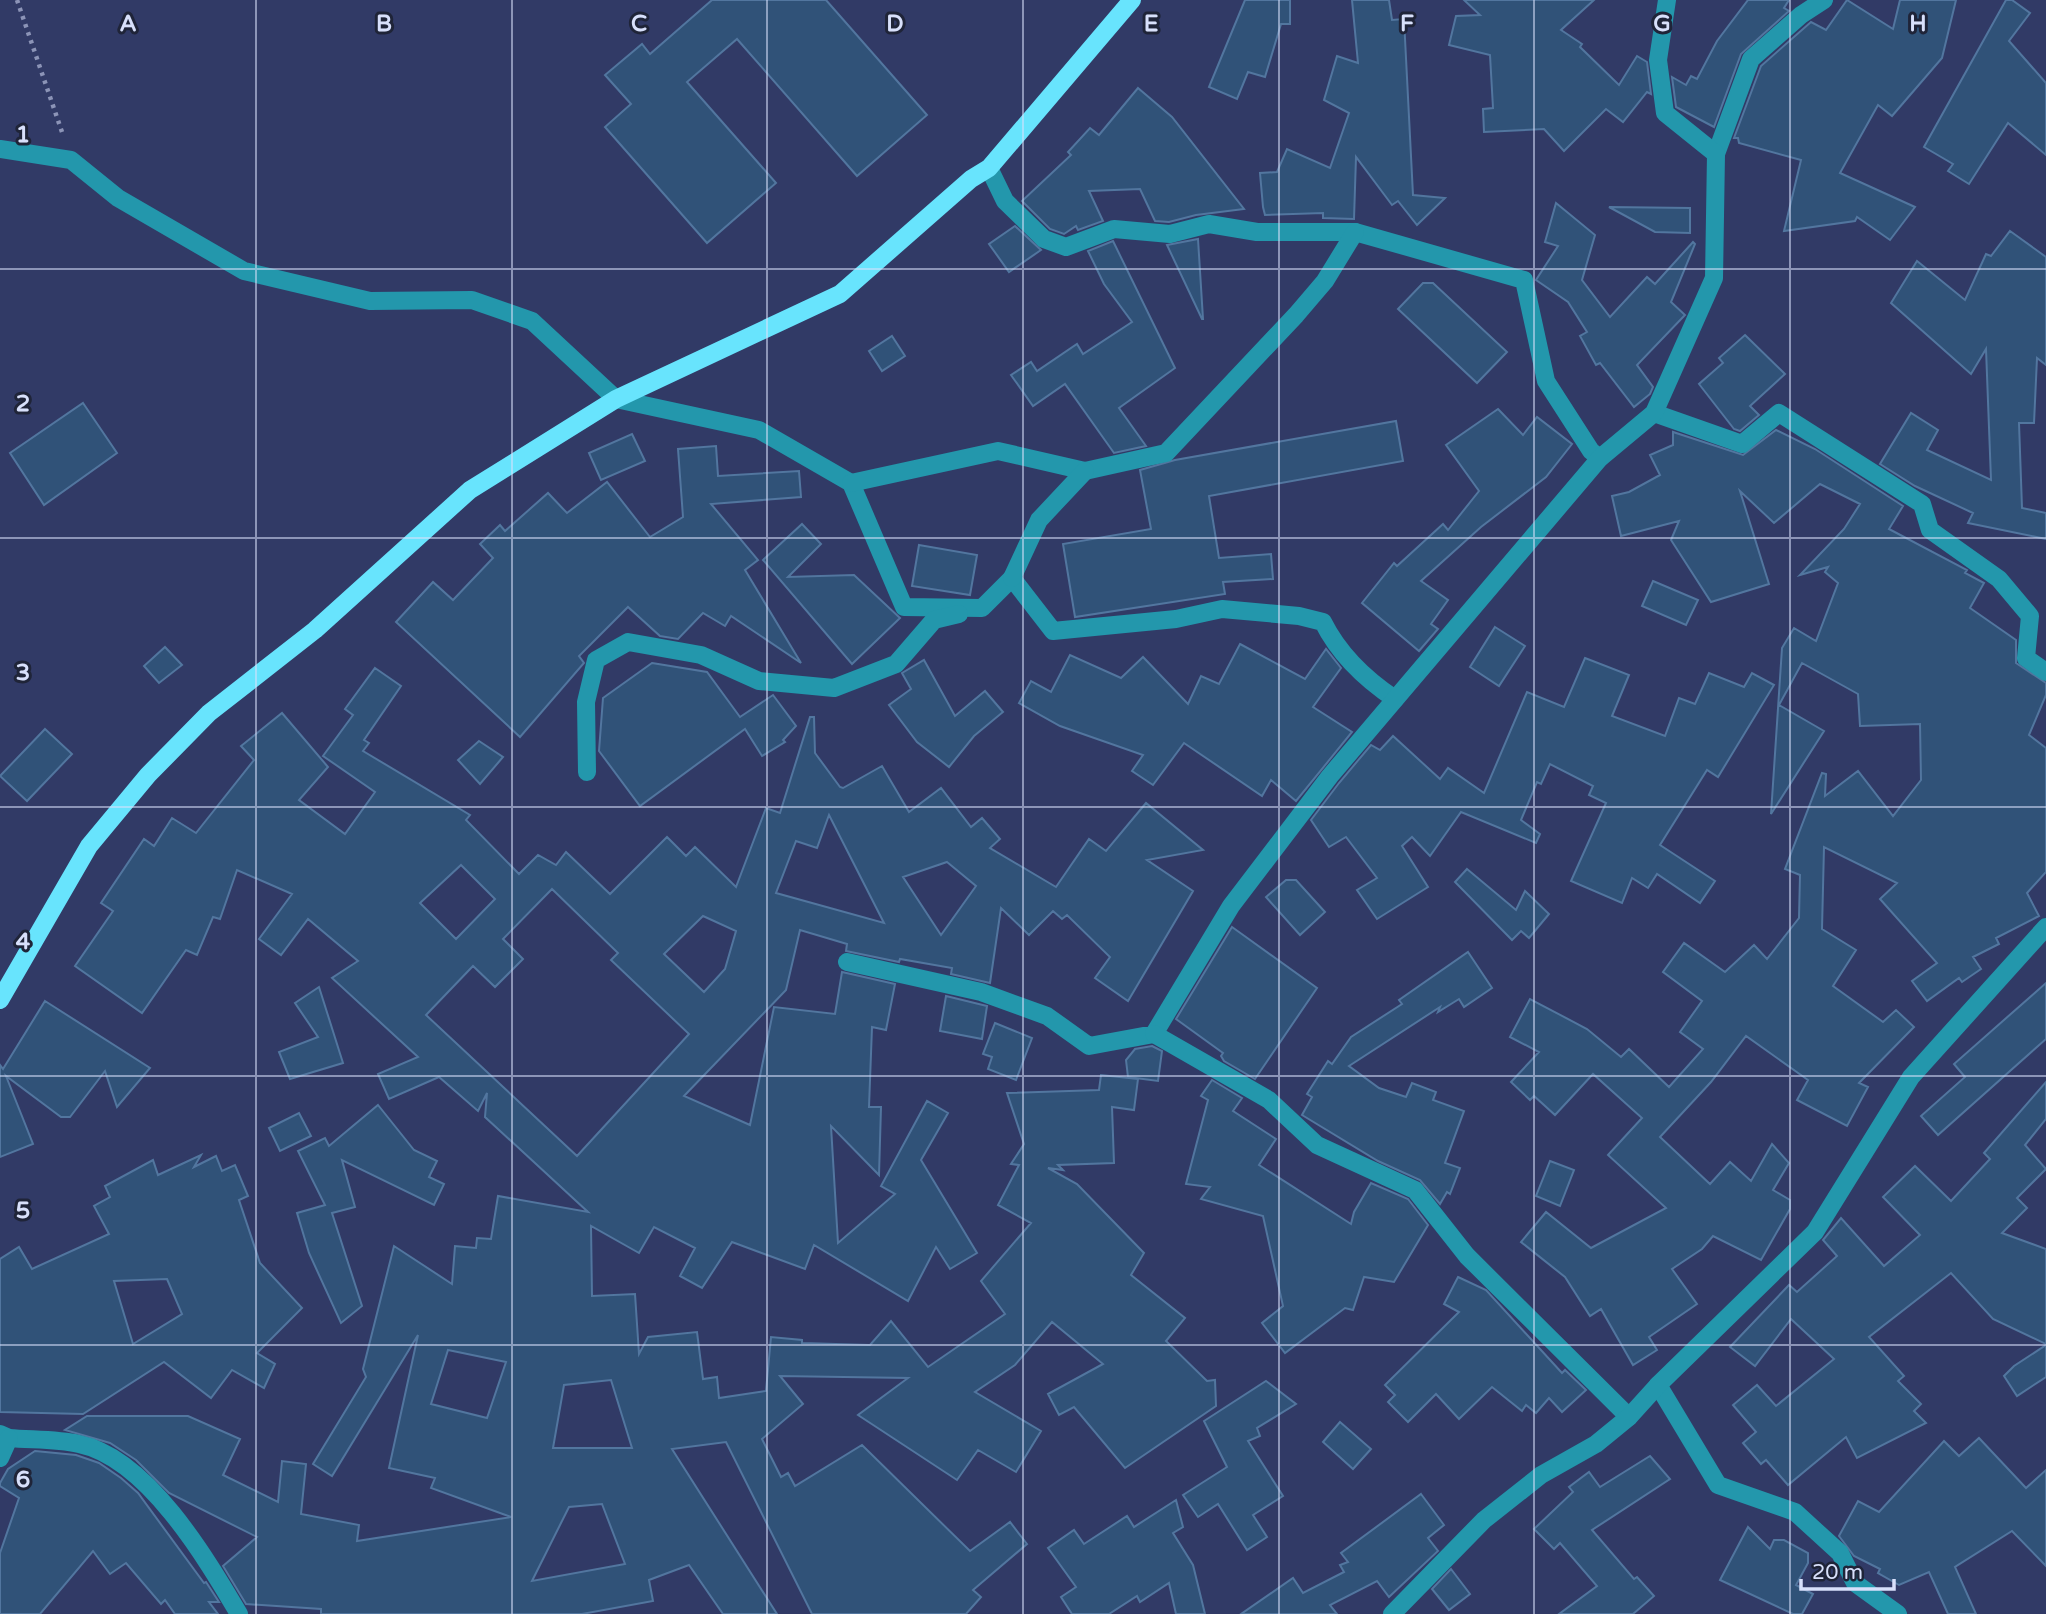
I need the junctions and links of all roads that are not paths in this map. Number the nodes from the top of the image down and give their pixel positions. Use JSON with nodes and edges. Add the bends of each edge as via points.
{"nodes":[{"id":1,"x":1132,"y":0,"type":"edge"},
{"id":2,"x":1667,"y":0,"type":"edge"},
{"id":3,"x":1824,"y":0,"type":"edge"},
{"id":4,"x":0,"y":149,"type":"edge"},
{"id":5,"x":1716,"y":154,"type":"junction"},
{"id":6,"x":989,"y":168,"type":"junction"},
{"id":7,"x":1355,"y":232,"type":"junction"},
{"id":8,"x":616,"y":399,"type":"junction"},
{"id":9,"x":1654,"y":414,"type":"junction"},
{"id":10,"x":1600,"y":458,"type":"junction"},
{"id":11,"x":1085,"y":471,"type":"junction"},
{"id":12,"x":851,"y":483,"type":"junction"},
{"id":13,"x":1012,"y":578,"type":"junction"},
{"id":14,"x":982,"y":608,"type":"junction"},
{"id":15,"x":2046,"y":672,"type":"edge"},
{"id":16,"x":1395,"y":699,"type":"junction"},
{"id":17,"x":587,"y":772,"type":"dead end"},
{"id":18,"x":2046,"y":927,"type":"edge"},
{"id":19,"x":847,"y":962,"type":"dead end"},
{"id":20,"x":0,"y":1000,"type":"edge"},
{"id":21,"x":1154,"y":1034,"type":"junction"},
{"id":22,"x":1658,"y":1385,"type":"junction"},
{"id":23,"x":1629,"y":1417,"type":"junction"},
{"id":24,"x":5,"y":1436,"type":"edge"},
{"id":25,"x":0,"y":1458,"type":"edge"},
{"id":26,"x":239,"y":1614,"type":"edge"},
{"id":27,"x":1392,"y":1614,"type":"edge"},
{"id":28,"x":1898,"y":1614,"type":"edge"}],
"edges":[{"from":1,"to":6,"type":"main road"},
{"from":2,"to":5,"type":"street","via":[[1658,60],[1665,113]]},
{"from":3,"to":5,"type":"street","via":[[1751,59]]},
{"from":4,"to":8,"type":"street","via":[[71,160],[118,198],[244,271],[370,301],[472,300],[532,321]]},
{"from":5,"to":9,"type":"street","via":[[1714,278]]},
{"from":6,"to":7,"type":"street","via":[[1005,201],[1044,239],[1066,247],[1114,229],[1170,234],[1209,224],[1257,232]]},
{"from":6,"to":8,"type":"main road","via":[[840,294]]},
{"from":7,"to":10,"type":"street","via":[[1524,280],[1546,381]]},
{"from":7,"to":11,"type":"street","via":[[1304,307],[1166,453]]},
{"from":8,"to":12,"type":"street","via":[[759,430]]},
{"from":8,"to":20,"type":"main road","via":[[470,490],[314,630],[209,713],[148,775],[89,846]]},
{"from":9,"to":10,"type":"street"},
{"from":9,"to":15,"type":"street","via":[[1742,444],[1779,413],[1912,497],[1922,504],[1930,530],[2000,579],[2030,616],[2026,658]]},
{"from":10,"to":16,"type":"street"},
{"from":11,"to":12,"type":"street","via":[[998,451]]},
{"from":11,"to":13,"type":"street","via":[[1039,520]]},
{"from":12,"to":14,"type":"street","via":[[904,607]]},
{"from":13,"to":14,"type":"street"},
{"from":13,"to":16,"type":"street","via":[[1053,631],[1222,609],[1322,622],[1333,642],[1372,684]]},
{"from":14,"to":17,"type":"street","via":[[934,620],[896,664],[834,688],[759,681],[701,655],[628,642],[596,660],[586,702]]},
{"from":16,"to":21,"type":"street","via":[[1231,906]]},
{"from":18,"to":22,"type":"street","via":[[1911,1077],[1815,1232]]},
{"from":19,"to":21,"type":"street","via":[[981,992],[1047,1016],[1089,1046]]},
{"from":21,"to":23,"type":"street","via":[[1269,1100],[1317,1145],[1415,1190],[1467,1256]]},
{"from":22,"to":23,"type":"street"},
{"from":22,"to":28,"type":"street","via":[[1718,1485],[1795,1512],[1840,1553],[1855,1583]]},
{"from":23,"to":27,"type":"street","via":[[1596,1444],[1541,1475],[1484,1520]]},
{"from":24,"to":25,"type":"street"},
{"from":24,"to":26,"type":"street","via":[[80,1444],[110,1456],[176,1519]]}]}
